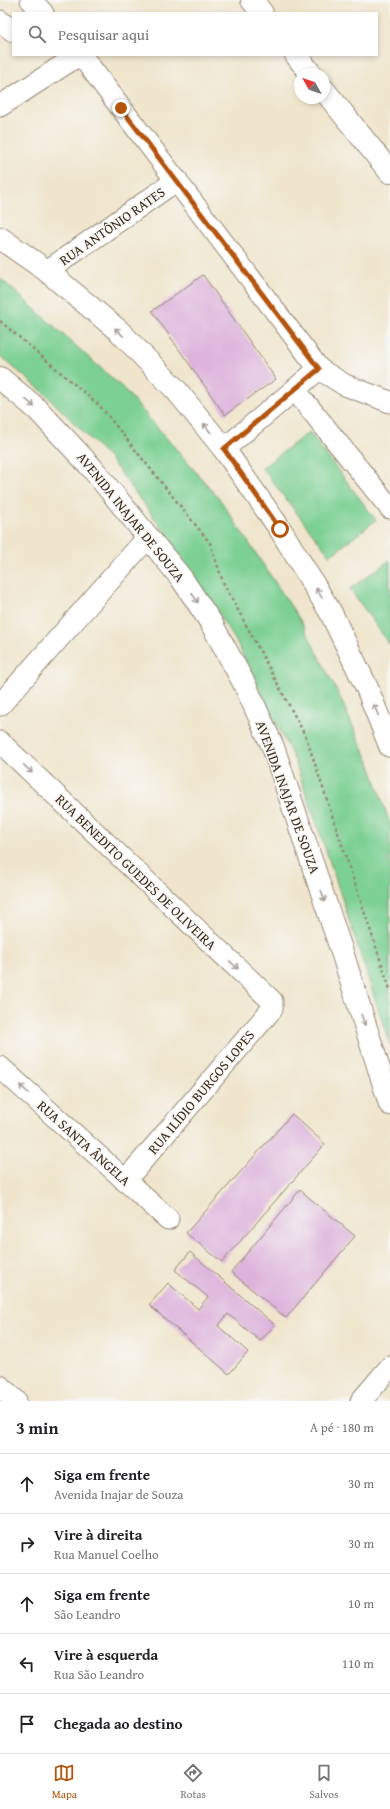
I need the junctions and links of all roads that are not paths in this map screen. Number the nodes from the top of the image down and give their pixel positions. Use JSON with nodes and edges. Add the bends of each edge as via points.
{"nodes":[{"id":1,"x":31,"y":0,"type":"edge"},
{"id":2,"x":252,"y":0,"type":"edge"},
{"id":3,"x":42,"y":12,"type":"edge"},
{"id":4,"x":261,"y":12,"type":"edge"},
{"id":5,"x":0,"y":21,"type":"edge"},
{"id":6,"x":12,"y":30,"type":"edge"},
{"id":7,"x":75,"y":56,"type":"edge"},
{"id":8,"x":81,"y":56,"type":"edge"},
{"id":9,"x":297,"y":56,"type":"edge"},
{"id":10,"x":52,"y":61,"type":"edge"},
{"id":11,"x":306,"y":68,"type":"edge"},
{"id":12,"x":330,"y":97,"type":"edge"},
{"id":13,"x":0,"y":106,"type":"edge"},
{"id":14,"x":390,"y":172,"type":"edge"},
{"id":15,"x":177,"y":180,"type":"junction"},
{"id":16,"x":0,"y":238,"type":"edge"},
{"id":17,"x":47,"y":271,"type":"junction"},
{"id":18,"x":319,"y":369,"type":"junction"},
{"id":19,"x":0,"y":378,"type":"edge"},
{"id":20,"x":296,"y":390,"type":"junction"},
{"id":21,"x":390,"y":402,"type":"edge"},
{"id":22,"x":224,"y":449,"type":"junction"},
{"id":23,"x":390,"y":508,"type":"edge"},
{"id":24,"x":148,"y":536,"type":"junction"},
{"id":25,"x":0,"y":705,"type":"edge"},
{"id":26,"x":0,"y":742,"type":"edge"},
{"id":27,"x":390,"y":746,"type":"edge"},
{"id":28,"x":272,"y":1001,"type":"joint"},
{"id":29,"x":0,"y":1067,"type":"edge"},
{"id":30,"x":390,"y":1104,"type":"edge"},
{"id":31,"x":125,"y":1180,"type":"junction"},
{"id":32,"x":168,"y":1219,"type":"dead end"},
{"id":33,"x":390,"y":1367,"type":"edge"},
{"id":34,"x":0,"y":1386,"type":"edge"},
{"id":35,"x":16,"y":1401,"type":"edge"},
{"id":36,"x":361,"y":1401,"type":"edge"}],
"edges":[{"from":1,"to":3,"type":"street"},
{"from":2,"to":4,"type":"main road"},
{"from":5,"to":6,"type":"street"},
{"from":7,"to":10,"type":"street"},
{"from":8,"to":15,"type":"street"},
{"from":9,"to":11,"type":"main road"},
{"from":10,"to":13,"type":"street"},
{"from":12,"to":14,"type":"main road"},
{"from":15,"to":17,"type":"street","name":"RUA ANTÔNIO RATES"},
{"from":15,"to":18,"type":"street"},
{"from":16,"to":17,"type":"main road"},
{"from":22,"to":17,"type":"main road","one_way":true,"via":[[177,391],[119,331]]},
{"from":18,"to":20,"type":"street"},
{"from":18,"to":21,"type":"street","via":[[345,385]]},
{"from":19,"to":24,"type":"main road","name":"AVENIDA INAJAR DE SOUZA","one_way":true,"via":[[37,409],[92,468]]},
{"from":20,"to":22,"type":"street"},
{"from":20,"to":23,"type":"street"},
{"from":27,"to":22,"type":"main road","one_way":true,"via":[[367,688],[331,613],[280,529]]},
{"from":24,"to":25,"type":"street"},
{"from":24,"to":30,"type":"main road","name":"AVENIDA INAJAR DE SOUZA","one_way":true,"via":[[182,579],[210,621],[245,685],[273,748]]},
{"from":26,"to":28,"type":"street","name":"RUA BENEDITO GUEDES DE OLIVEIRA","one_way":true},
{"from":28,"to":31,"type":"street","name":"RUA ILÍDIO BURGOS LOPES","via":[[272,1009]]},
{"from":31,"to":29,"type":"street","name":"RUA SANTA ÂNGELA","one_way":true},
{"from":31,"to":32,"type":"street","name":"RUA SANTA ÂNGELA"},
{"from":33,"to":36,"type":"street"},
{"from":34,"to":35,"type":"street"}]}
